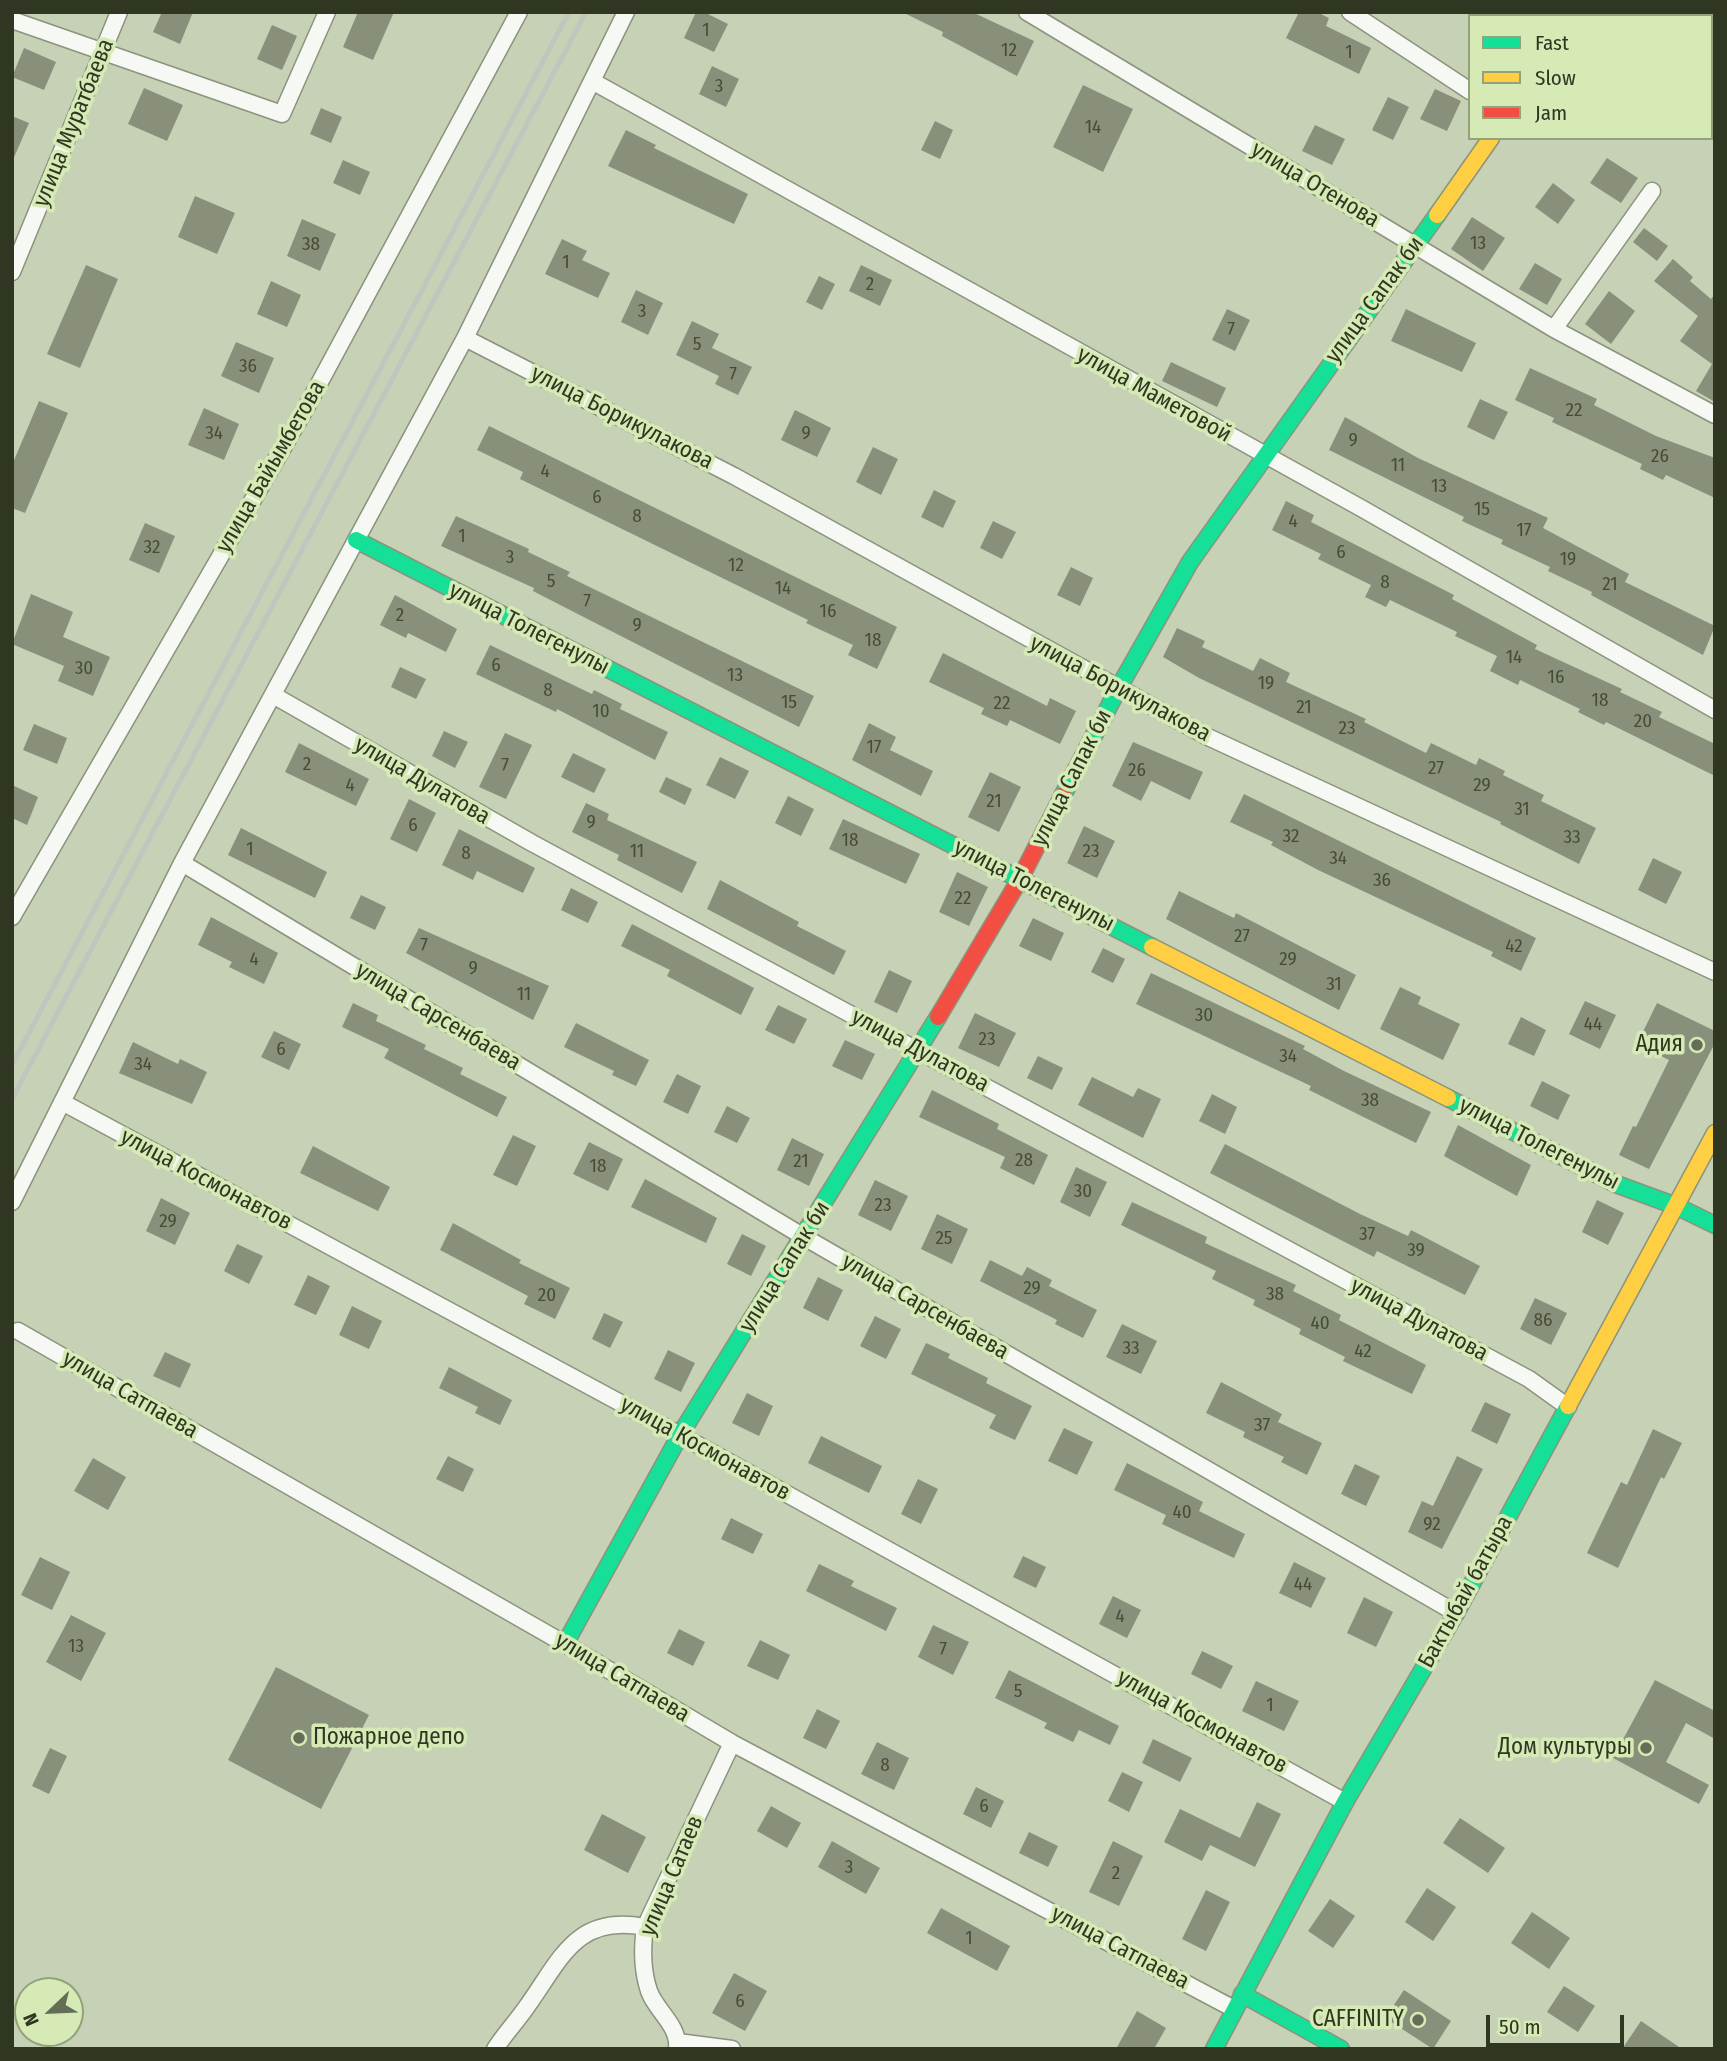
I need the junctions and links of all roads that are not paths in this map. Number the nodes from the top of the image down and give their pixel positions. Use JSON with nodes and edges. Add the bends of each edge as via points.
{"nodes":[{"id":1,"x":118,"y":12,"type":"edge"},
{"id":2,"x":327,"y":12,"type":"edge"},
{"id":3,"x":519,"y":12,"type":"edge"},
{"id":4,"x":626,"y":12,"type":"edge"},
{"id":5,"x":1350,"y":12,"type":"edge"},
{"id":6,"x":1034,"y":14,"type":"edge"},
{"id":7,"x":12,"y":20,"type":"edge"},
{"id":8,"x":103,"y":51,"type":"junction"},
{"id":9,"x":592,"y":81,"type":"junction"},
{"id":10,"x":1468,"y":90,"type":"edge"},
{"id":11,"x":1490,"y":140,"type":"edge"},
{"id":12,"x":1652,"y":191,"type":"dead end"},
{"id":13,"x":1416,"y":245,"type":"junction"},
{"id":14,"x":12,"y":272,"type":"edge"},
{"id":15,"x":1554,"y":329,"type":"junction"},
{"id":16,"x":465,"y":338,"type":"junction"},
{"id":17,"x":1715,"y":415,"type":"edge"},
{"id":18,"x":1263,"y":456,"type":"junction"},
{"id":19,"x":356,"y":540,"type":"junction"},
{"id":20,"x":1118,"y":689,"type":"junction"},
{"id":21,"x":273,"y":695,"type":"junction"},
{"id":22,"x":1715,"y":710,"type":"edge"},
{"id":23,"x":182,"y":863,"type":"junction"},
{"id":24,"x":1020,"y":879,"type":"junction"},
{"id":25,"x":12,"y":917,"type":"edge"},
{"id":26,"x":1715,"y":972,"type":"edge"},
{"id":27,"x":919,"y":1050,"type":"junction"},
{"id":28,"x":62,"y":1102,"type":"junction"},
{"id":29,"x":1715,"y":1133,"type":"edge"},
{"id":30,"x":12,"y":1202,"type":"edge"},
{"id":31,"x":1676,"y":1206,"type":"junction"},
{"id":32,"x":1715,"y":1225,"type":"edge"},
{"id":33,"x":804,"y":1237,"type":"junction"},
{"id":34,"x":18,"y":1331,"type":"dead end"},
{"id":35,"x":1568,"y":1407,"type":"junction"},
{"id":36,"x":680,"y":1435,"type":"junction"},
{"id":37,"x":1456,"y":1613,"type":"junction"},
{"id":38,"x":565,"y":1644,"type":"junction"},
{"id":39,"x":732,"y":1743,"type":"junction"},
{"id":40,"x":1345,"y":1802,"type":"junction"},
{"id":41,"x":645,"y":1927,"type":"junction"},
{"id":42,"x":1242,"y":1994,"type":"junction"},
{"id":43,"x":1234,"y":2009,"type":"junction"},
{"id":44,"x":677,"y":2045,"type":"edge"},
{"id":45,"x":495,"y":2049,"type":"edge"},
{"id":46,"x":732,"y":2049,"type":"edge"},
{"id":47,"x":1214,"y":2049,"type":"edge"},
{"id":48,"x":1341,"y":2049,"type":"edge"}],
"edges":[{"from":1,"to":8,"type":"street","name":"улица Муратбаева"},
{"from":2,"to":8,"type":"street","via":[[282,114]]},
{"from":3,"to":25,"type":"street","name":"улица Байымбетова","via":[[307,406]]},
{"from":4,"to":9,"type":"street"},
{"from":5,"to":10,"type":"street"},
{"from":6,"to":13,"type":"street","name":"улица Отенова"},
{"from":7,"to":8,"type":"street"},
{"from":8,"to":14,"type":"street","name":"улица Муратбаева"},
{"from":9,"to":16,"type":"street"},
{"from":9,"to":18,"type":"street","name":"улица Маметовой"},
{"from":11,"to":13,"type":"street","name":"улица Сапак би"},
{"from":12,"to":15,"type":"street"},
{"from":13,"to":15,"type":"street","name":"улица Отенова"},
{"from":13,"to":18,"type":"street","name":"улица Сапак би"},
{"from":15,"to":17,"type":"street","name":"улица Отенова"},
{"from":16,"to":19,"type":"street"},
{"from":16,"to":20,"type":"street","name":"улица Борикулакова","via":[[734,476]]},
{"from":18,"to":20,"type":"street","name":"улица Сапак би","via":[[1189,562]]},
{"from":18,"to":22,"type":"street","name":"улица Маметовой"},
{"from":19,"to":21,"type":"street"},
{"from":19,"to":24,"type":"street","name":"улица Толегенулы"},
{"from":20,"to":24,"type":"street","name":"улица Сапак би"},
{"from":20,"to":26,"type":"street","name":"улица Борикулакова","via":[[1208,737]]},
{"from":21,"to":23,"type":"street"},
{"from":21,"to":27,"type":"street","name":"улица Дулатова","via":[[532,843]]},
{"from":23,"to":28,"type":"street"},
{"from":23,"to":33,"type":"street","name":"улица Сарсенбаева"},
{"from":24,"to":27,"type":"street","name":"улица Сапак би"},
{"from":24,"to":31,"type":"street","name":"улица Толегенулы","via":[[1616,1184]]},
{"from":27,"to":33,"type":"street","name":"улица Сапак би"},
{"from":27,"to":35,"type":"street","name":"улица Дулатова","via":[[1529,1379]]},
{"from":28,"to":30,"type":"street"},
{"from":28,"to":36,"type":"street","name":"улица Космонавтов"},
{"from":29,"to":31,"type":"street","name":"Бактыбай батыра"},
{"from":31,"to":32,"type":"street","name":"улица Толегенулы"},
{"from":31,"to":35,"type":"street","name":"Бактыбай батыра"},
{"from":33,"to":36,"type":"street","name":"улица Сапак би"},
{"from":33,"to":37,"type":"street","name":"улица Сарсенбаева"},
{"from":34,"to":38,"type":"street","name":"улица Сатпаева"},
{"from":35,"to":37,"type":"street","name":"Бактыбай батыра"},
{"from":36,"to":38,"type":"street","name":"улица Сапак би"},
{"from":36,"to":40,"type":"street","name":"улица Космонавтов"},
{"from":37,"to":40,"type":"street","name":"Бактыбай батыра"},
{"from":38,"to":39,"type":"street","name":"улица Сатпаева"},
{"from":39,"to":41,"type":"street","name":"улица Сатаев"},
{"from":39,"to":43,"type":"street","name":"улица Сатпаева"},
{"from":40,"to":42,"type":"street","name":"Бактыбай батыра"},
{"from":41,"to":44,"type":"street","name":"улица Сатаев","via":[[641,1950],[649,1992],[668,2020]]},
{"from":41,"to":45,"type":"street","via":[[619,1922],[584,1934],[557,1962]]},
{"from":42,"to":43,"type":"street","name":"Бактыбай батыра"},
{"from":42,"to":48,"type":"street"},
{"from":43,"to":47,"type":"street","name":"Бактыбай батыра"},
{"from":44,"to":46,"type":"street"}]}
